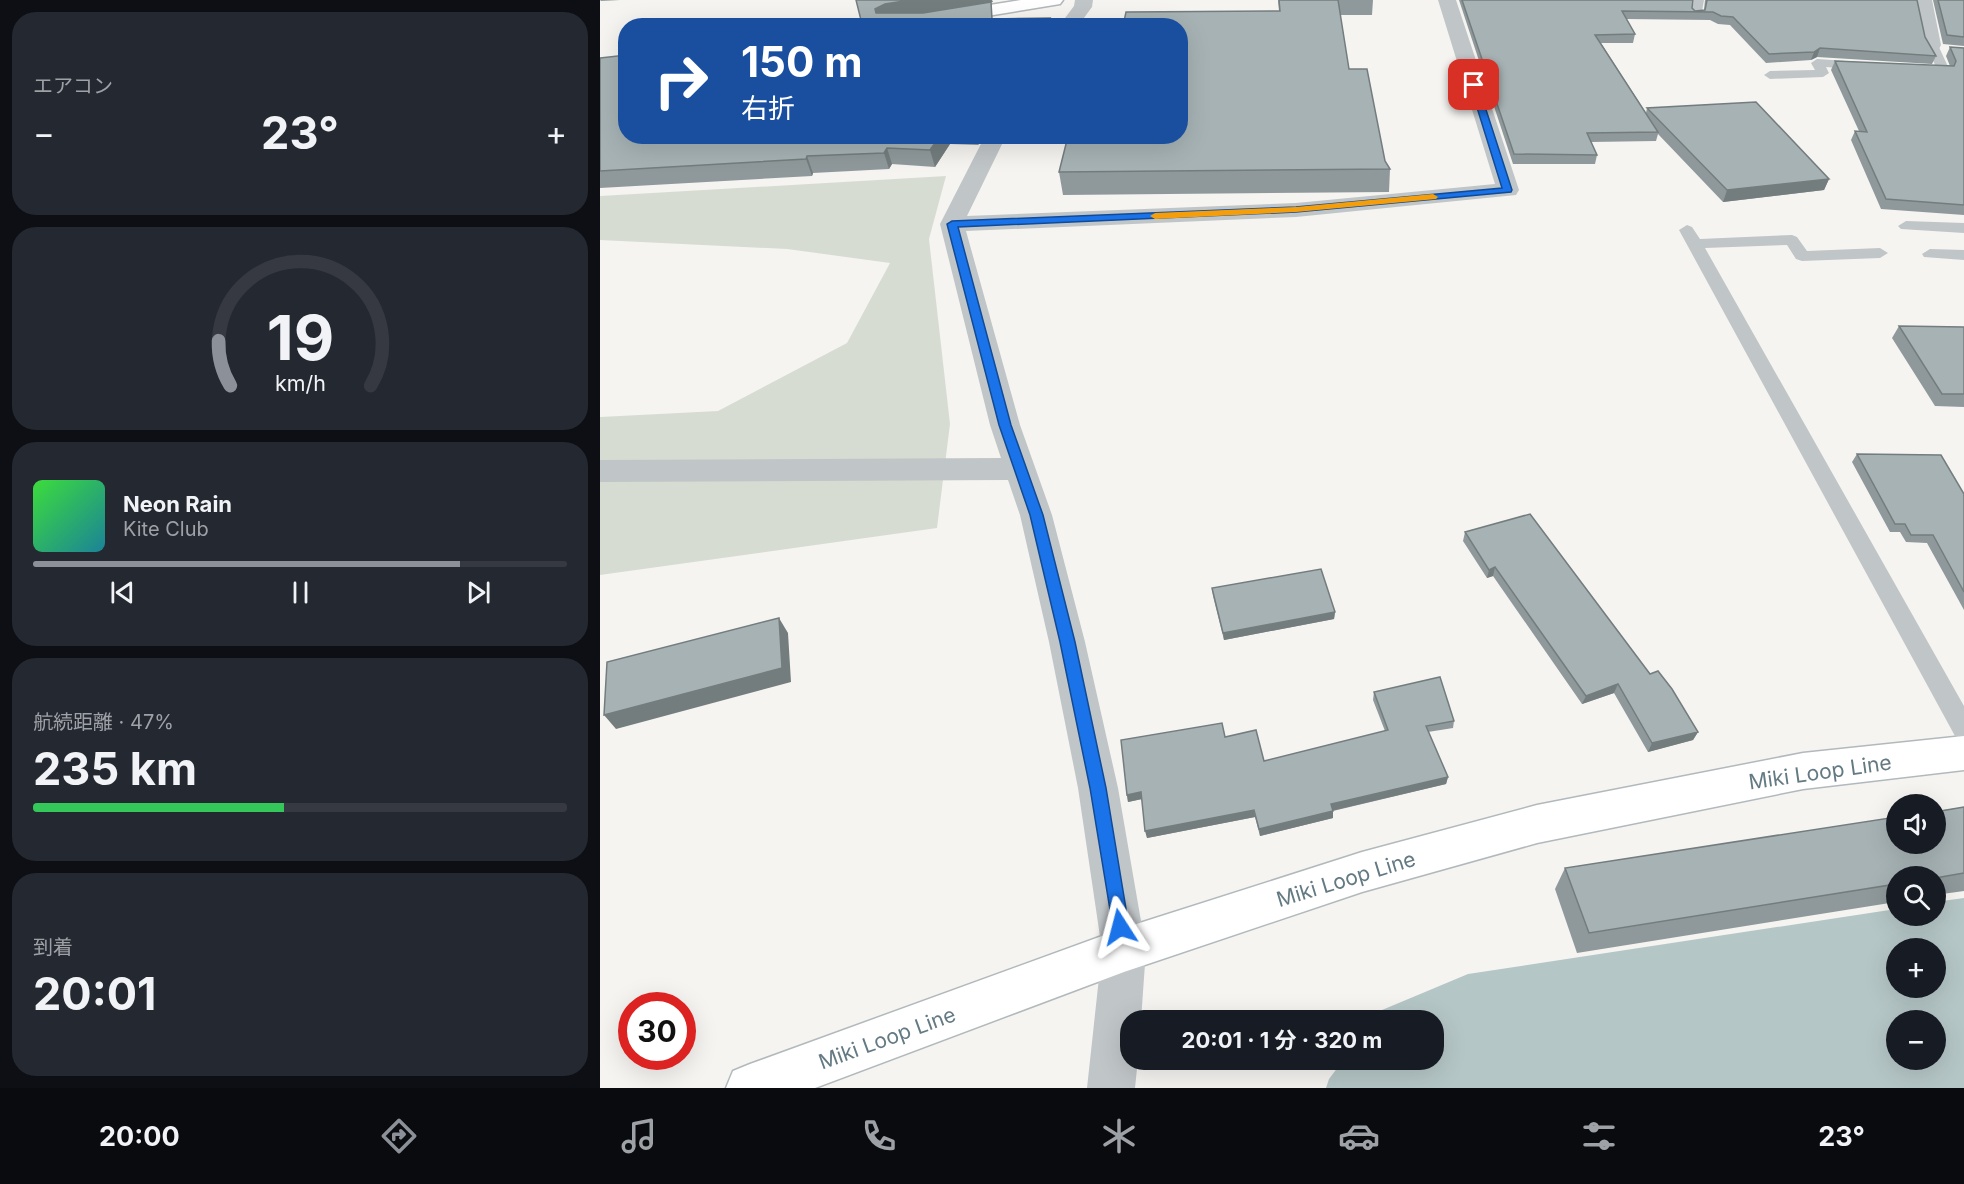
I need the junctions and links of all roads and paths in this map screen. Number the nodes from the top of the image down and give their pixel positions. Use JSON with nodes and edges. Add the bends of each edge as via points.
{"nodes":[{"id":1,"x":1054,"y":0,"type":"edge"},
{"id":2,"x":1084,"y":0,"type":"edge"},
{"id":3,"x":1447,"y":0,"type":"edge"},
{"id":4,"x":1699,"y":0,"type":"edge"},
{"id":5,"x":1923,"y":0,"type":"edge"},
{"id":6,"x":1697,"y":15,"type":"edge"},
{"id":7,"x":940,"y":18,"type":"edge"},
{"id":8,"x":1074,"y":18,"type":"edge"},
{"id":9,"x":1937,"y":48,"type":"joint"},
{"id":10,"x":1875,"y":67,"type":"edge"},
{"id":11,"x":1909,"y":69,"type":"edge"},
{"id":12,"x":1770,"y":75,"type":"dead end"},
{"id":13,"x":992,"y":144,"type":"edge"},
{"id":14,"x":952,"y":224,"type":"junction"},
{"id":15,"x":1906,"y":226,"type":"dead end"},
{"id":16,"x":1964,"y":228,"type":"edge"},
{"id":17,"x":1880,"y":253,"type":"dead end"},
{"id":18,"x":1930,"y":254,"type":"dead end"},
{"id":19,"x":1964,"y":255,"type":"edge"},
{"id":20,"x":1020,"y":469,"type":"junction"},
{"id":21,"x":600,"y":471,"type":"edge"},
{"id":22,"x":1964,"y":729,"type":"edge"},
{"id":23,"x":1964,"y":753,"type":"edge"},
{"id":24,"x":1124,"y":950,"type":"junction"},
{"id":25,"x":750,"y":1088,"type":"edge"},
{"id":26,"x":1111,"y":1088,"type":"edge"}],
"edges":[{"from":1,"to":7,"type":"main road"},
{"from":2,"to":8,"type":"street"},
{"from":3,"to":14,"type":"street","via":[[1508,190],[1296,210]]},
{"from":4,"to":6,"type":"lane"},
{"from":5,"to":9,"type":"street"},
{"from":9,"to":11,"type":"lane","via":[[1944,71]]},
{"from":10,"to":12,"type":"lane","via":[[1817,63],[1823,73]]},
{"from":13,"to":14,"type":"street"},
{"from":14,"to":20,"type":"street"},
{"from":15,"to":16,"type":"lane"},
{"from":17,"to":22,"type":"lane","via":[[1802,256],[1792,240],[1691,237]]},
{"from":18,"to":19,"type":"lane"},
{"from":20,"to":21,"type":"street"},
{"from":20,"to":24,"type":"street","via":[[1036,515],[1067,642],[1098,788]]},
{"from":23,"to":24,"type":"main road","name":"Miki Loop Line","via":[[1803,771],[1537,824],[1362,872]]},
{"from":24,"to":25,"type":"main road","name":"Miki Loop Line"},
{"from":24,"to":26,"type":"street"}]}
